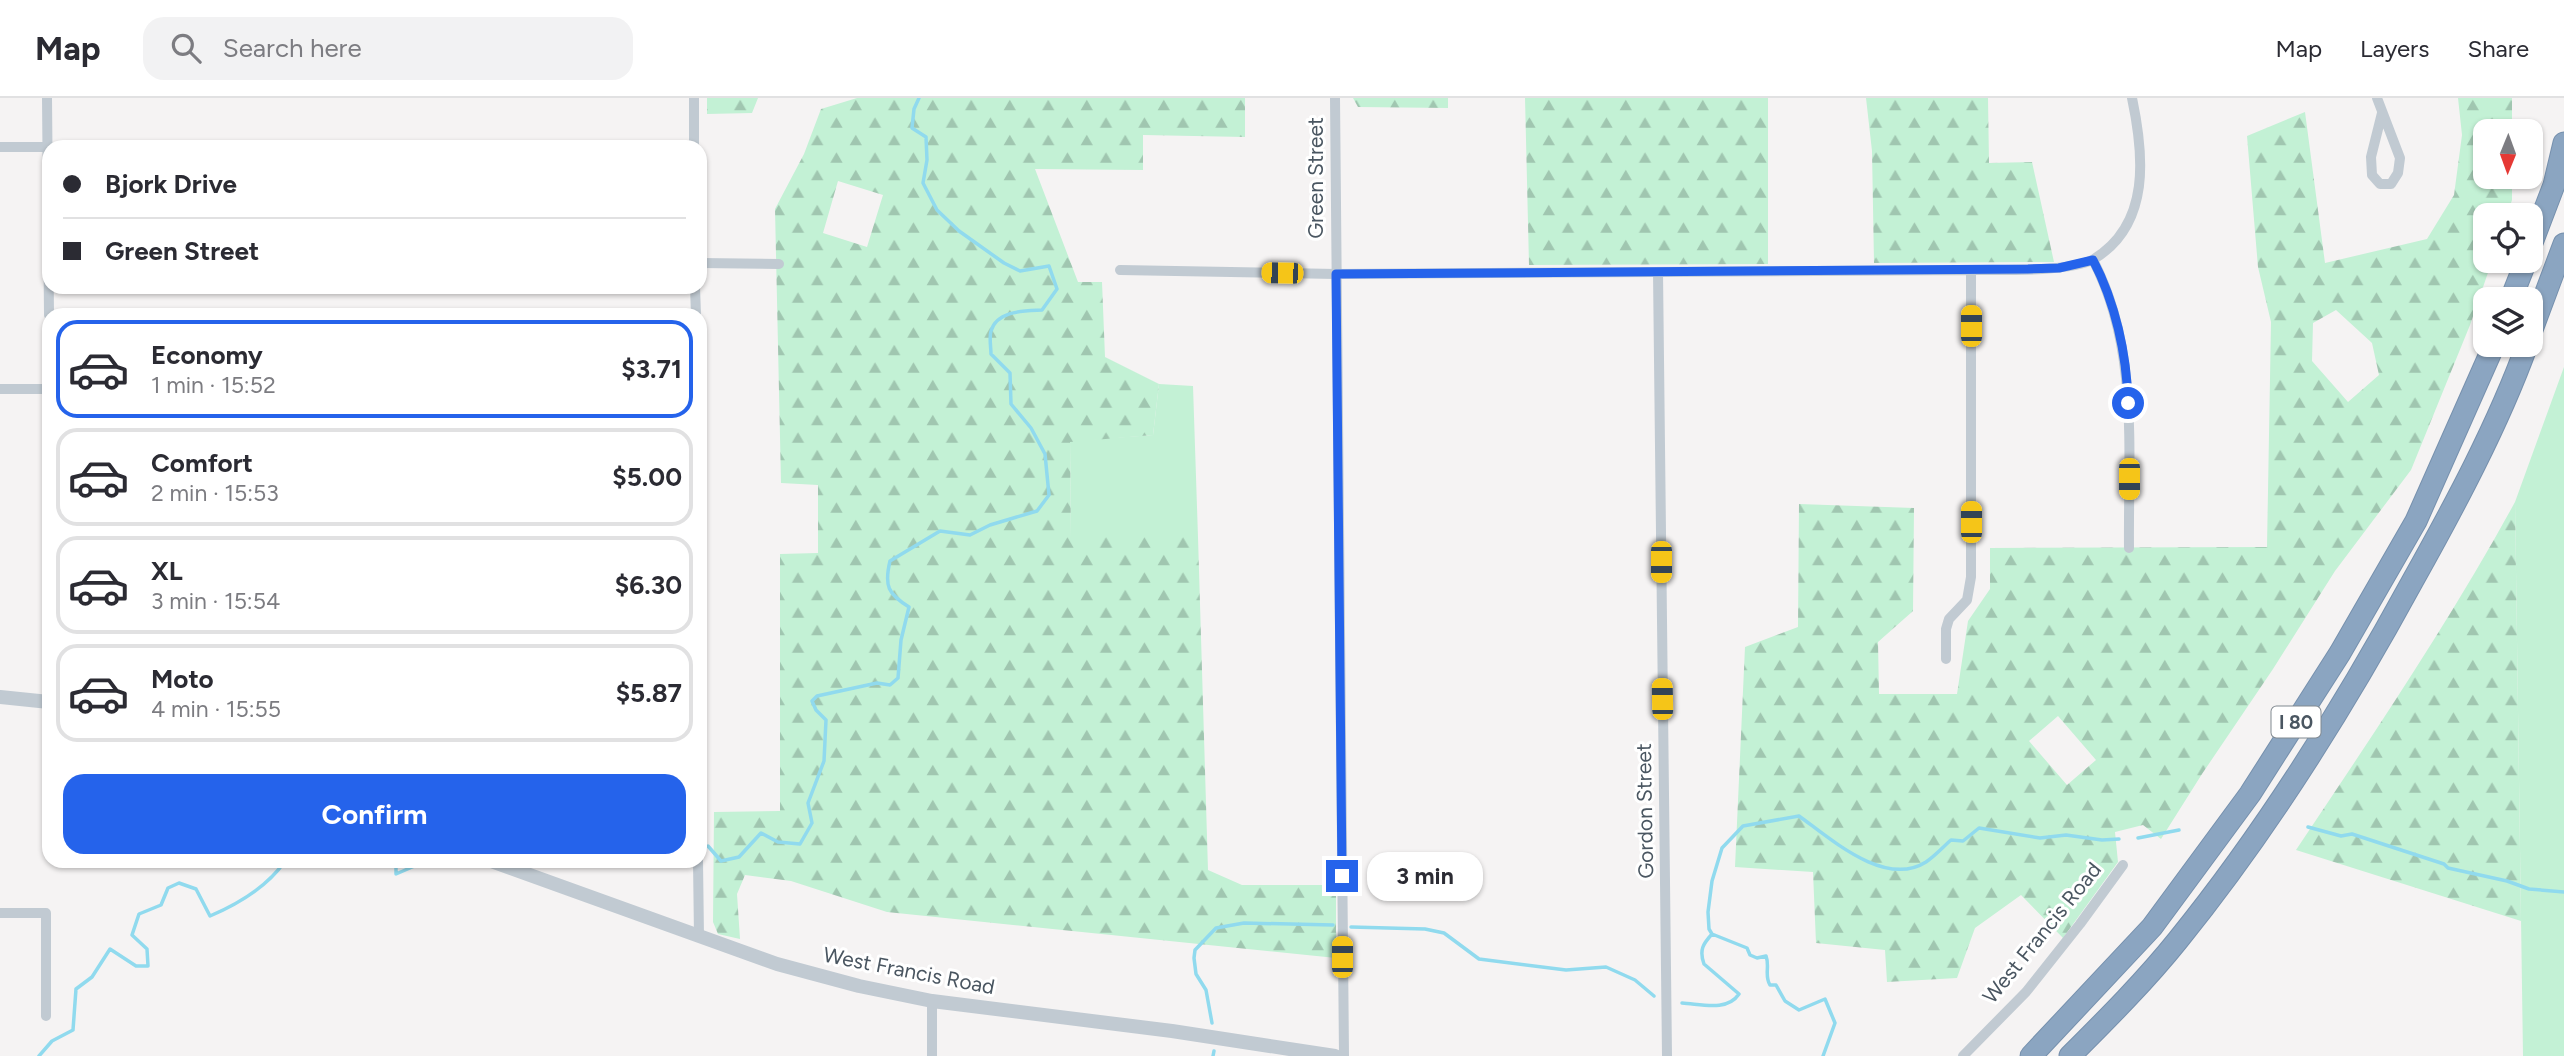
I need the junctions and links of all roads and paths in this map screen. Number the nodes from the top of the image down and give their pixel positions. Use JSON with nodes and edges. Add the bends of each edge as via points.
{"nodes":[{"id":1,"x":47,"y":98,"type":"edge"},
{"id":2,"x":694,"y":98,"type":"edge"},
{"id":3,"x":1335,"y":98,"type":"edge"},
{"id":4,"x":2132,"y":98,"type":"edge"},
{"id":5,"x":2377,"y":98,"type":"edge"},
{"id":6,"x":2382,"y":113,"type":"junction"},
{"id":7,"x":47,"y":140,"type":"edge"},
{"id":8,"x":694,"y":140,"type":"edge"},
{"id":9,"x":2564,"y":143,"type":"edge"},
{"id":10,"x":0,"y":147,"type":"edge"},
{"id":11,"x":42,"y":147,"type":"edge"},
{"id":12,"x":2543,"y":214,"type":"edge"},
{"id":13,"x":2564,"y":244,"type":"edge"},
{"id":14,"x":2093,"y":260,"type":"junction"},
{"id":15,"x":707,"y":263,"type":"edge"},
{"id":16,"x":779,"y":264,"type":"dead end"},
{"id":17,"x":1121,"y":270,"type":"dead end"},
{"id":18,"x":1971,"y":270,"type":"junction"},
{"id":19,"x":1658,"y":272,"type":"junction"},
{"id":20,"x":1336,"y":274,"type":"junction"},
{"id":21,"x":2543,"y":300,"type":"edge"},
{"id":22,"x":2489,"y":357,"type":"edge"},
{"id":23,"x":2523,"y":357,"type":"edge"},
{"id":24,"x":0,"y":389,"type":"edge"},
{"id":25,"x":42,"y":389,"type":"edge"},
{"id":26,"x":2129,"y":548,"type":"dead end"},
{"id":27,"x":1945,"y":659,"type":"dead end"},
{"id":28,"x":0,"y":697,"type":"edge"},
{"id":29,"x":42,"y":701,"type":"edge"},
{"id":30,"x":2123,"y":865,"type":"dead end"},
{"id":31,"x":510,"y":868,"type":"edge"},
{"id":32,"x":698,"y":868,"type":"edge"},
{"id":33,"x":0,"y":913,"type":"edge"},
{"id":34,"x":699,"y":937,"type":"junction"},
{"id":35,"x":932,"y":1001,"type":"junction"},
{"id":36,"x":46,"y":1016,"type":"dead end"},
{"id":37,"x":932,"y":1056,"type":"edge"},
{"id":38,"x":1335,"y":1056,"type":"edge"},
{"id":39,"x":1344,"y":1056,"type":"edge"},
{"id":40,"x":1667,"y":1056,"type":"edge"},
{"id":41,"x":1962,"y":1056,"type":"edge"},
{"id":42,"x":2032,"y":1056,"type":"edge"},
{"id":43,"x":2070,"y":1056,"type":"edge"}],
"edges":[{"from":1,"to":7,"type":"street"},
{"from":2,"to":8,"type":"street"},
{"from":3,"to":20,"type":"street","name":"Green Street"},
{"from":4,"to":14,"type":"street","via":[[2141,178],[2135,210],[2125,228]]},
{"from":5,"to":6,"type":"street"},
{"from":6,"to":6,"type":"street","via":[[2371,157],[2372,175],[2380,184],[2391,184],[2400,158]]},
{"from":9,"to":12,"type":"highway"},
{"from":10,"to":11,"type":"street"},
{"from":13,"to":21,"type":"highway"},
{"from":14,"to":18,"type":"street","via":[[2059,268]]},
{"from":14,"to":26,"type":"street","via":[[2107,288],[2126,372]]},
{"from":15,"to":16,"type":"street"},
{"from":17,"to":20,"type":"street"},
{"from":18,"to":19,"type":"street"},
{"from":18,"to":27,"type":"street","via":[[1971,577],[1967,600],[1949,619]]},
{"from":19,"to":20,"type":"street"},
{"from":19,"to":40,"type":"street","name":"Gordon Street"},
{"from":20,"to":39,"type":"street","name":"Green Street"},
{"from":22,"to":42,"type":"highway","number":"I 80","via":[[2416,521],[2340,653],[2250,794],[2152,927]]},
{"from":23,"to":43,"type":"highway","number":"I 80","via":[[2442,529],[2368,664],[2277,807],[2177,941]]},
{"from":24,"to":25,"type":"street"},
{"from":28,"to":29,"type":"street"},
{"from":30,"to":41,"type":"street","name":"West Francis Road","via":[[2026,992]]},
{"from":31,"to":34,"type":"street","name":"West Francis Road"},
{"from":32,"to":34,"type":"street"},
{"from":33,"to":36,"type":"street","via":[[46,913]]},
{"from":34,"to":35,"type":"street","name":"West Francis Road","via":[[777,964]]},
{"from":35,"to":37,"type":"street"},
{"from":35,"to":38,"type":"street","name":"West Francis Road"}]}
